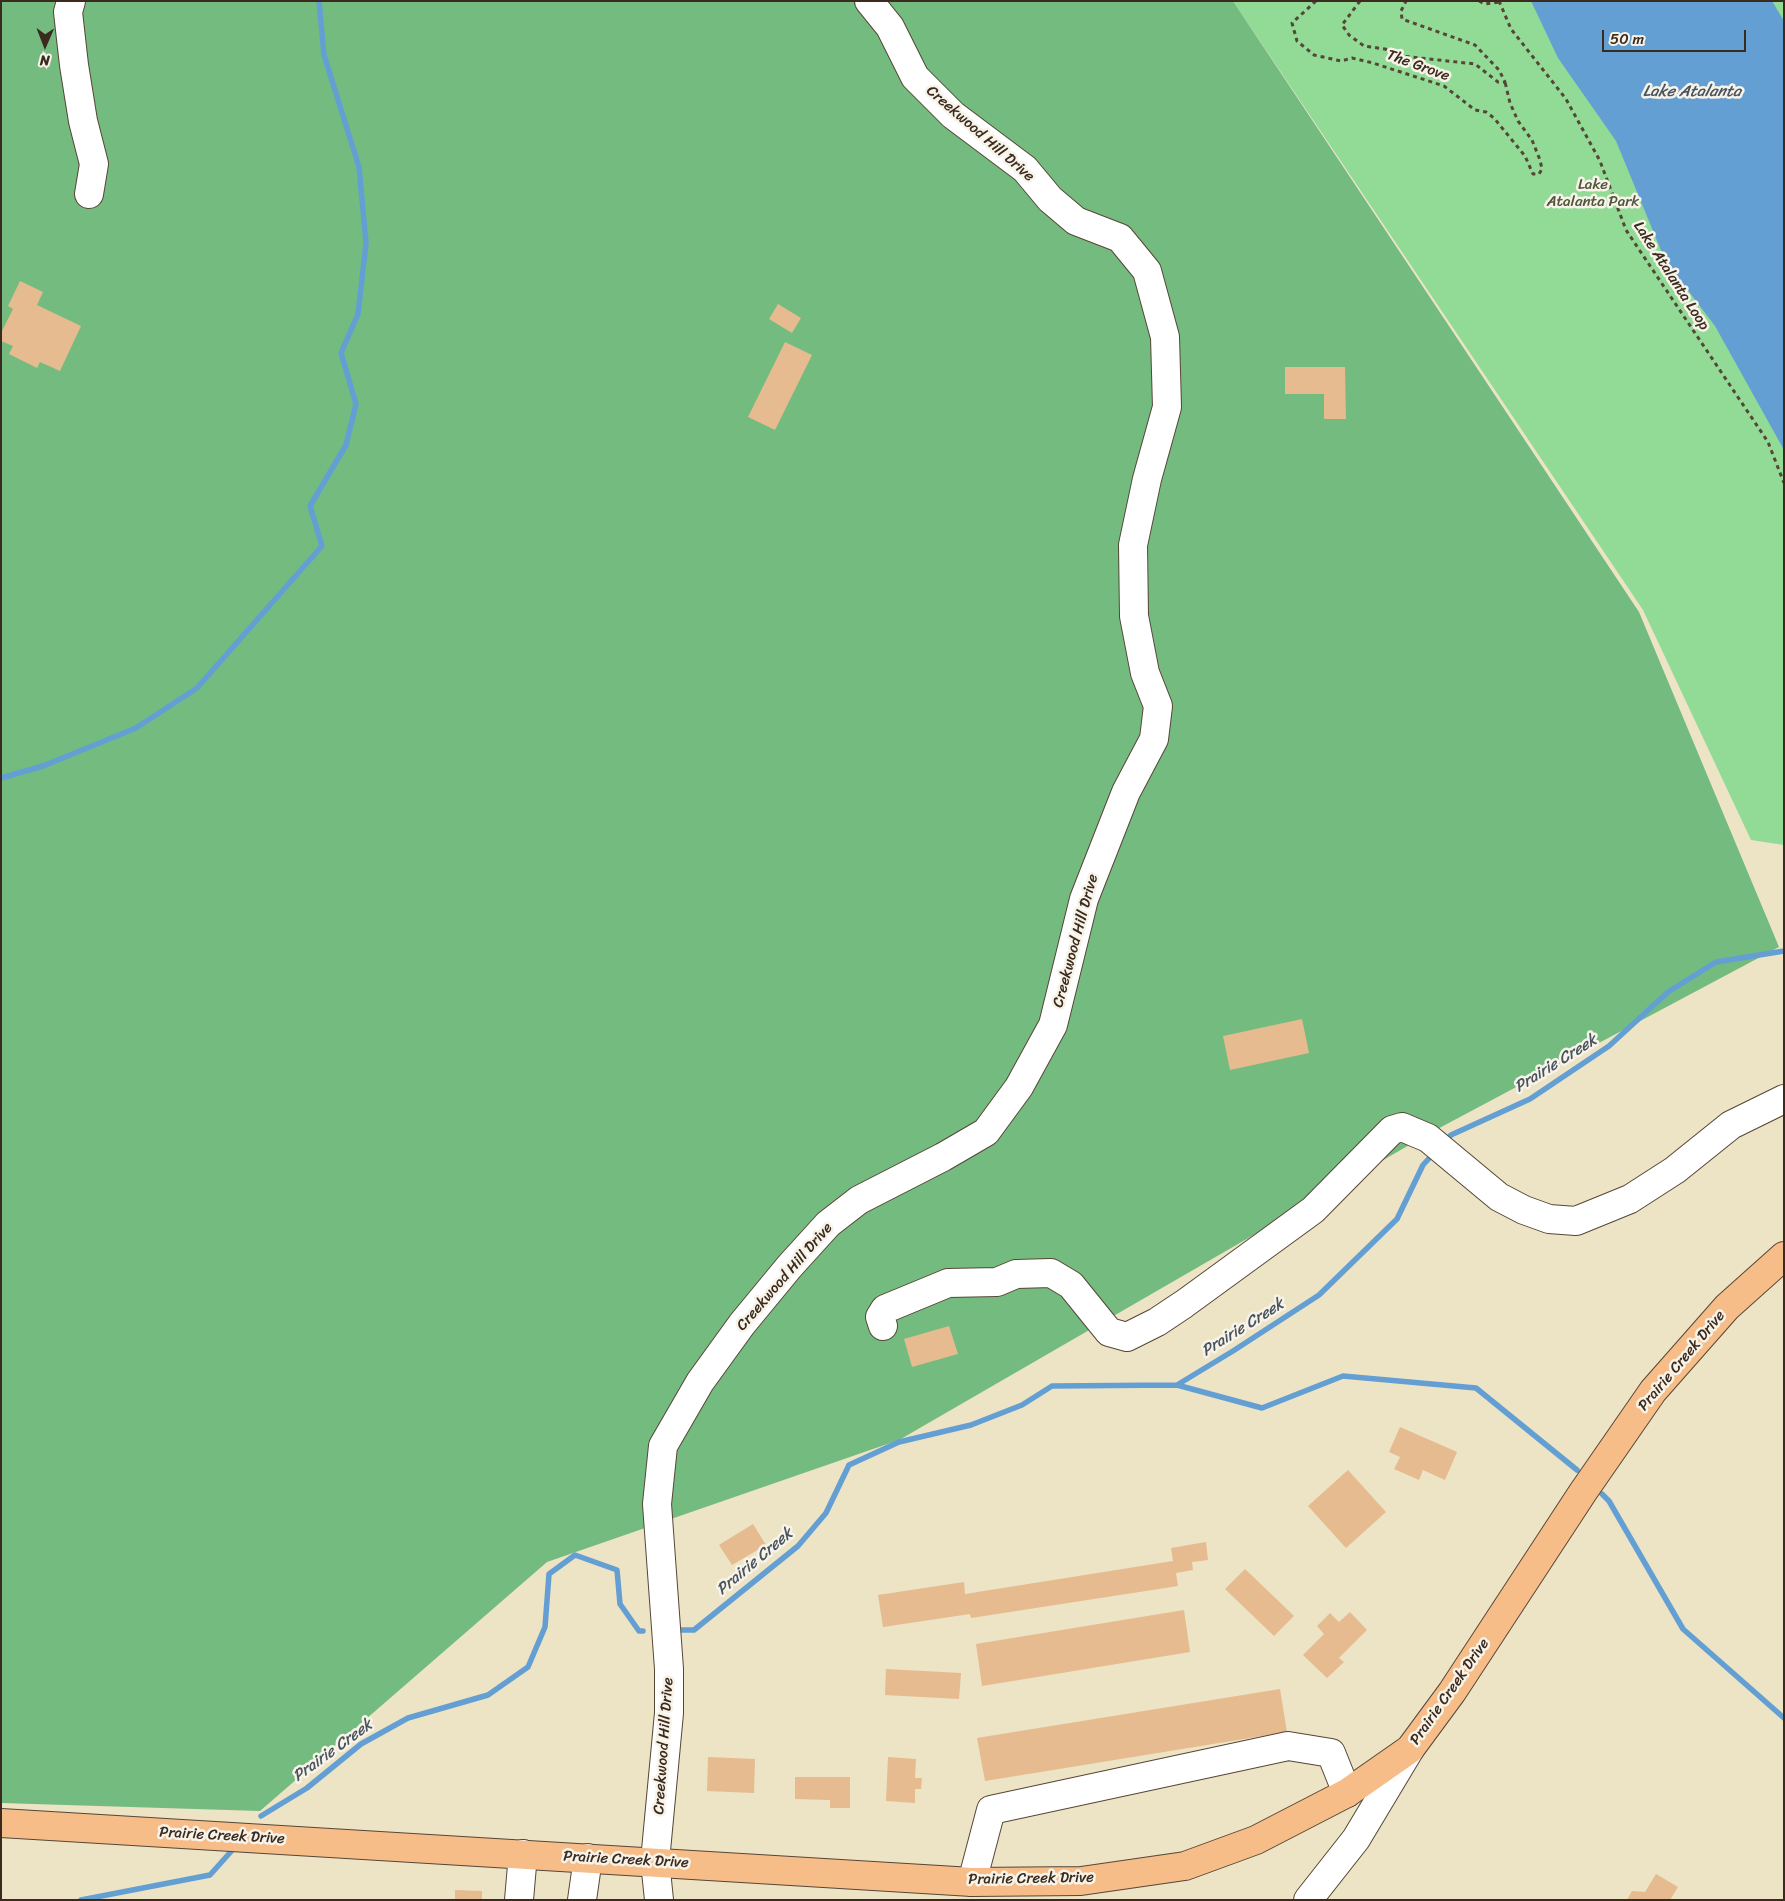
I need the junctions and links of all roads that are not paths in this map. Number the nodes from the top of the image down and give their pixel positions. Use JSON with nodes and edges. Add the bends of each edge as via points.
{"nodes":[{"id":1,"x":70,"y":1,"type":"edge"},
{"id":2,"x":869,"y":1,"type":"edge"},
{"id":3,"x":89,"y":194,"type":"dead end"},
{"id":4,"x":1784,"y":1099,"type":"edge"},
{"id":5,"x":1784,"y":1256,"type":"edge"},
{"id":6,"x":883,"y":1326,"type":"dead end"},
{"id":7,"x":1410,"y":1749,"type":"junction"},
{"id":8,"x":1348,"y":1793,"type":"junction"},
{"id":9,"x":1,"y":1823,"type":"edge"},
{"id":10,"x":523,"y":1854,"type":"junction"},
{"id":11,"x":588,"y":1858,"type":"junction"},
{"id":12,"x":655,"y":1861,"type":"junction"},
{"id":13,"x":972,"y":1882,"type":"junction"},
{"id":14,"x":519,"y":1900,"type":"edge"},
{"id":15,"x":582,"y":1900,"type":"edge"},
{"id":16,"x":659,"y":1900,"type":"edge"},
{"id":17,"x":1308,"y":1900,"type":"edge"}],
"edges":[{"from":1,"to":3,"type":"street","via":[[68,12],[74,65],[94,164]]},
{"from":2,"to":12,"type":"street","name":"Creekwood Hill Drive","via":[[890,27],[915,77],[953,115],[1025,169],[1050,199],[1076,222],[1120,238],[1147,271],[1165,337],[1167,407],[1133,546],[1134,616],[1145,672],[1158,712],[1154,738],[1126,792],[1084,899],[1053,1025],[1019,1087],[986,1132],[859,1200],[828,1224],[742,1324],[700,1382],[663,1446],[657,1504],[669,1669],[669,1713]]},
{"from":4,"to":6,"type":"street","via":[[1731,1125],[1675,1170],[1630,1199],[1576,1221],[1549,1219],[1524,1210],[1499,1197],[1428,1138],[1402,1127],[1392,1130],[1313,1210],[1184,1304],[1127,1337],[1109,1332],[1071,1285],[1051,1273],[1016,1274],[997,1282],[948,1283],[885,1309],[880,1317]]},
{"from":5,"to":7,"type":"main road","name":"Prairie Creek Drive","via":[[1727,1307],[1653,1391],[1452,1692]]},
{"from":7,"to":8,"type":"main road","name":"Prairie Creek Drive"},
{"from":7,"to":17,"type":"street","via":[[1356,1839]]},
{"from":8,"to":13,"type":"main road","name":"Prairie Creek Drive","via":[[1256,1840],[1185,1866],[1081,1881]]},
{"from":8,"to":13,"type":"street","via":[[1331,1753],[1288,1746],[991,1810]]},
{"from":9,"to":10,"type":"main road","name":"Prairie Creek Drive"},
{"from":10,"to":11,"type":"main road","name":"Prairie Creek Drive"},
{"from":10,"to":14,"type":"street"},
{"from":11,"to":12,"type":"main road","name":"Prairie Creek Drive"},
{"from":11,"to":15,"type":"street"},
{"from":12,"to":13,"type":"main road","name":"Prairie Creek Drive"},
{"from":12,"to":16,"type":"street","name":"Creekwood Hill Drive"}]}
